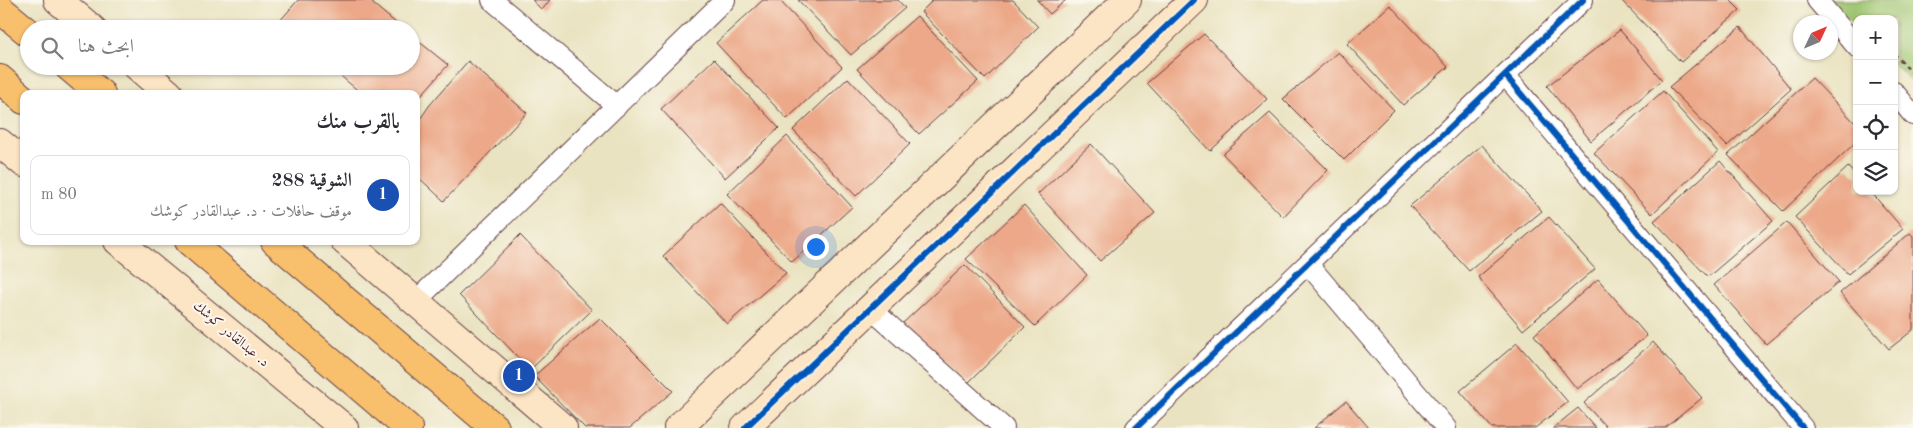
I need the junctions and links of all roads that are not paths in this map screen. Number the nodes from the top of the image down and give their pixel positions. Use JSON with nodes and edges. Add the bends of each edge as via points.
{"nodes":[{"id":1,"x":58,"y":0,"type":"edge"},
{"id":2,"x":492,"y":0,"type":"edge"},
{"id":3,"x":725,"y":0,"type":"edge"},
{"id":4,"x":1127,"y":0,"type":"edge"},
{"id":5,"x":1194,"y":0,"type":"edge"},
{"id":6,"x":1583,"y":0,"type":"edge"},
{"id":7,"x":1817,"y":0,"type":"edge"},
{"id":8,"x":0,"y":9,"type":"edge"},
{"id":9,"x":78,"y":20,"type":"edge"},
{"id":10,"x":20,"y":26,"type":"edge"},
{"id":11,"x":1853,"y":42,"type":"edge"},
{"id":12,"x":79,"y":75,"type":"edge"},
{"id":13,"x":147,"y":75,"type":"edge"},
{"id":14,"x":1505,"y":76,"type":"junction"},
{"id":15,"x":0,"y":79,"type":"edge"},
{"id":16,"x":96,"y":90,"type":"edge"},
{"id":17,"x":164,"y":90,"type":"edge"},
{"id":18,"x":20,"y":96,"type":"edge"},
{"id":19,"x":1898,"y":97,"type":"edge"},
{"id":20,"x":616,"y":106,"type":"junction"},
{"id":21,"x":1913,"y":115,"type":"edge"},
{"id":22,"x":0,"y":144,"type":"edge"},
{"id":23,"x":20,"y":160,"type":"edge"},
{"id":24,"x":123,"y":245,"type":"edge"},
{"id":25,"x":194,"y":245,"type":"edge"},
{"id":26,"x":280,"y":245,"type":"edge"},
{"id":27,"x":350,"y":245,"type":"edge"},
{"id":28,"x":1308,"y":264,"type":"junction"},
{"id":29,"x":416,"y":301,"type":"junction"},
{"id":30,"x":870,"y":308,"type":"junction"},
{"id":31,"x":337,"y":426,"type":"edge"},
{"id":32,"x":408,"y":428,"type":"edge"},
{"id":33,"x":495,"y":428,"type":"edge"},
{"id":34,"x":563,"y":428,"type":"edge"},
{"id":35,"x":678,"y":428,"type":"edge"},
{"id":36,"x":745,"y":428,"type":"edge"},
{"id":37,"x":1004,"y":428,"type":"edge"},
{"id":38,"x":1136,"y":428,"type":"edge"},
{"id":39,"x":1446,"y":428,"type":"edge"},
{"id":40,"x":1803,"y":428,"type":"edge"}],
"edges":[{"from":1,"to":9,"type":"street"},
{"from":2,"to":20,"type":"street"},
{"from":3,"to":20,"type":"street"},
{"from":4,"to":35,"type":"street"},
{"from":5,"to":30,"type":"street"},
{"from":6,"to":14,"type":"street"},
{"from":7,"to":11,"type":"street"},
{"from":8,"to":10,"type":"main road"},
{"from":12,"to":16,"type":"main road"},
{"from":13,"to":17,"type":"street"},
{"from":14,"to":28,"type":"street"},
{"from":14,"to":40,"type":"street"},
{"from":15,"to":18,"type":"main road"},
{"from":19,"to":21,"type":"street"},
{"from":20,"to":29,"type":"street"},
{"from":22,"to":23,"type":"street"},
{"from":24,"to":31,"type":"street","name":"د. عبدالقادر كوشك"},
{"from":25,"to":32,"type":"main road"},
{"from":26,"to":33,"type":"main road"},
{"from":27,"to":29,"type":"street"},
{"from":28,"to":38,"type":"street"},
{"from":28,"to":39,"type":"street"},
{"from":29,"to":34,"type":"street"},
{"from":30,"to":36,"type":"street"},
{"from":30,"to":37,"type":"street"}]}
